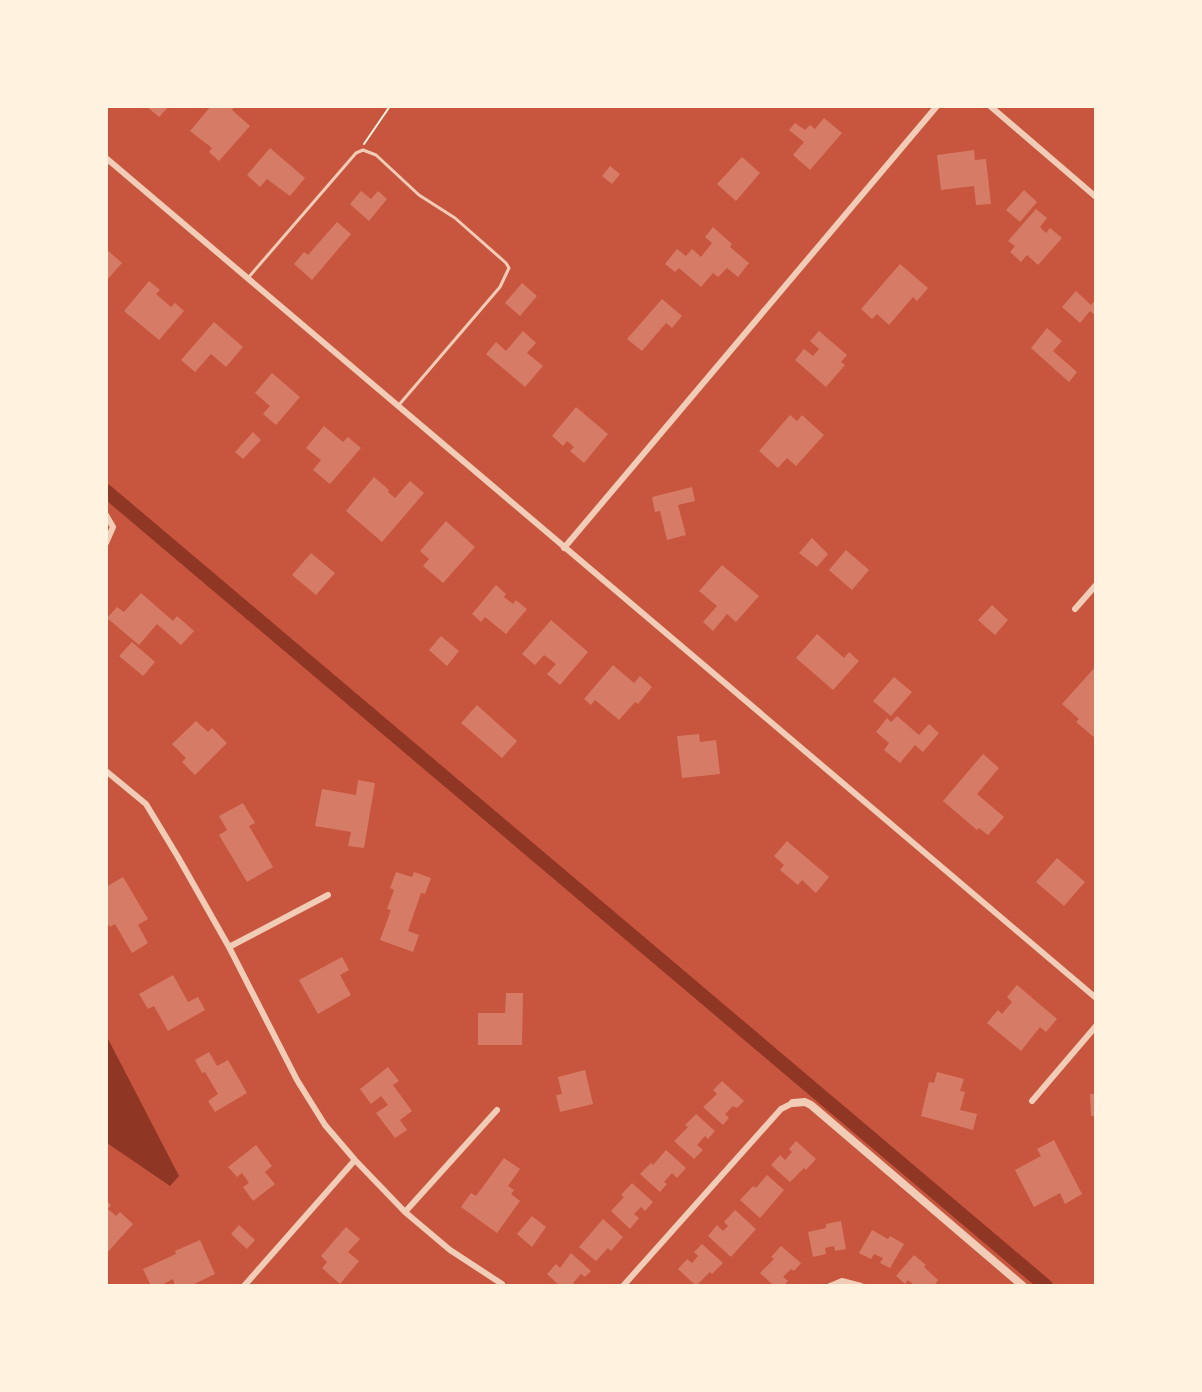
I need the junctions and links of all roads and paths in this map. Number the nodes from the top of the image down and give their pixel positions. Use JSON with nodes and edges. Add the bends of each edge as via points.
{"nodes":[{"id":1,"x":390,"y":106,"type":"edge"},
{"id":2,"x":937,"y":106,"type":"edge"},
{"id":3,"x":990,"y":106,"type":"edge"},
{"id":4,"x":363,"y":150,"type":"junction"},
{"id":5,"x":106,"y":159,"type":"edge"},
{"id":6,"x":1095,"y":197,"type":"edge"},
{"id":7,"x":248,"y":278,"type":"junction"},
{"id":8,"x":398,"y":406,"type":"junction"},
{"id":9,"x":106,"y":515,"type":"edge"},
{"id":10,"x":106,"y":543,"type":"edge"},
{"id":11,"x":564,"y":548,"type":"junction"},
{"id":12,"x":1095,"y":585,"type":"edge"},
{"id":13,"x":1075,"y":609,"type":"dead end"},
{"id":14,"x":106,"y":771,"type":"edge"},
{"id":15,"x":328,"y":895,"type":"dead end"},
{"id":16,"x":229,"y":947,"type":"junction"},
{"id":17,"x":1095,"y":998,"type":"edge"},
{"id":18,"x":1095,"y":1026,"type":"edge"},
{"id":19,"x":1032,"y":1101,"type":"dead end"},
{"id":20,"x":793,"y":1103,"type":"joint"},
{"id":21,"x":497,"y":1110,"type":"dead end"},
{"id":22,"x":355,"y":1160,"type":"junction"},
{"id":23,"x":405,"y":1212,"type":"junction"},
{"id":24,"x":502,"y":1284,"type":"edge"},
{"id":25,"x":244,"y":1286,"type":"edge"},
{"id":26,"x":623,"y":1286,"type":"edge"},
{"id":27,"x":830,"y":1286,"type":"edge"},
{"id":28,"x":861,"y":1286,"type":"edge"},
{"id":29,"x":1023,"y":1286,"type":"edge"}],
"edges":[{"from":1,"to":4,"type":"path","via":[[366,139]]},
{"from":2,"to":11,"type":"street"},
{"from":3,"to":6,"type":"street"},
{"from":4,"to":7,"type":"lane","via":[[356,153]]},
{"from":4,"to":8,"type":"lane","via":[[376,155],[419,195],[454,218],[509,268],[500,287]]},
{"from":5,"to":7,"type":"street"},
{"from":7,"to":8,"type":"street"},
{"from":8,"to":11,"type":"street"},
{"from":9,"to":10,"type":"street","via":[[113,527]]},
{"from":11,"to":17,"type":"street"},
{"from":12,"to":13,"type":"street"},
{"from":14,"to":16,"type":"street","via":[[146,804]]},
{"from":15,"to":16,"type":"street"},
{"from":16,"to":22,"type":"street","via":[[297,1080]]},
{"from":18,"to":19,"type":"street"},
{"from":20,"to":26,"type":"street","via":[[781,1109]]},
{"from":20,"to":29,"type":"street","via":[[812,1105]]},
{"from":21,"to":23,"type":"street"},
{"from":22,"to":23,"type":"street"},
{"from":22,"to":25,"type":"street"},
{"from":23,"to":24,"type":"street","via":[[450,1250]]},
{"from":27,"to":28,"type":"street","via":[[842,1281]]}]}
